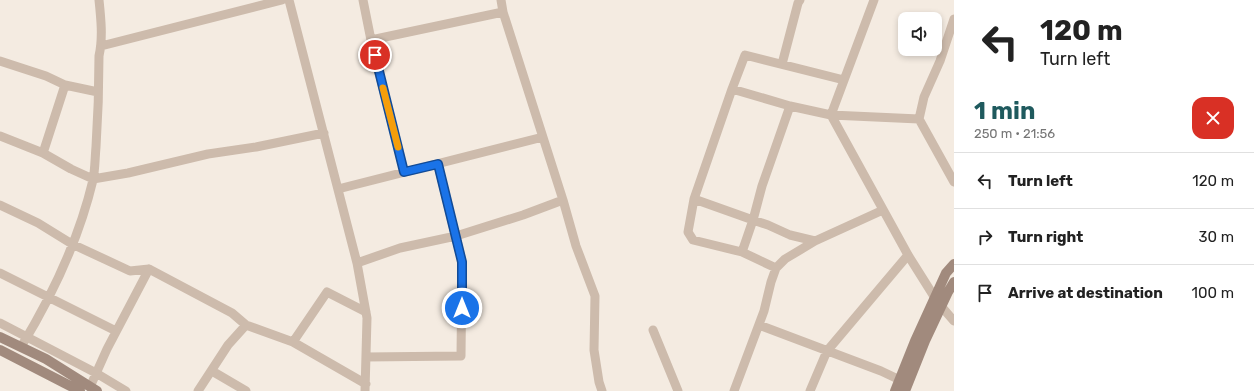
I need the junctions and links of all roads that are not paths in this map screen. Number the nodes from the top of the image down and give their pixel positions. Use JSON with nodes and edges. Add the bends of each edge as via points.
{"nodes":[{"id":1,"x":99,"y":0,"type":"edge"},
{"id":2,"x":282,"y":0,"type":"edge"},
{"id":3,"x":289,"y":0,"type":"edge"},
{"id":4,"x":363,"y":0,"type":"edge"},
{"id":5,"x":501,"y":0,"type":"edge"},
{"id":6,"x":800,"y":0,"type":"edge"},
{"id":7,"x":874,"y":0,"type":"edge"},
{"id":8,"x":503,"y":12,"type":"junction"},
{"id":9,"x":954,"y":19,"type":"edge"},
{"id":10,"x":371,"y":40,"type":"junction"},
{"id":11,"x":101,"y":46,"type":"junction"},
{"id":12,"x":0,"y":60,"type":"edge"},
{"id":13,"x":782,"y":64,"type":"junction"},
{"id":14,"x":844,"y":80,"type":"junction"},
{"id":15,"x":65,"y":85,"type":"junction"},
{"id":16,"x":732,"y":89,"type":"junction"},
{"id":17,"x":98,"y":92,"type":"junction"},
{"id":18,"x":790,"y":106,"type":"junction"},
{"id":19,"x":831,"y":115,"type":"junction"},
{"id":20,"x":920,"y":119,"type":"junction"},
{"id":21,"x":324,"y":133,"type":"junction"},
{"id":22,"x":0,"y":136,"type":"edge"},
{"id":23,"x":543,"y":137,"type":"junction"},
{"id":24,"x":43,"y":153,"type":"junction"},
{"id":25,"x":438,"y":164,"type":"junction"},
{"id":26,"x":404,"y":172,"type":"junction"},
{"id":27,"x":93,"y":179,"type":"junction"},
{"id":28,"x":954,"y":182,"type":"edge"},
{"id":29,"x":338,"y":190,"type":"junction"},
{"id":30,"x":694,"y":199,"type":"junction"},
{"id":31,"x":563,"y":200,"type":"junction"},
{"id":32,"x":0,"y":205,"type":"edge"},
{"id":33,"x":883,"y":210,"type":"junction"},
{"id":34,"x":753,"y":220,"type":"junction"},
{"id":35,"x":456,"y":236,"type":"junction"},
{"id":36,"x":815,"y":242,"type":"junction"},
{"id":37,"x":72,"y":244,"type":"junction"},
{"id":38,"x":742,"y":252,"type":"junction"},
{"id":39,"x":908,"y":256,"type":"junction"},
{"id":40,"x":357,"y":262,"type":"junction"},
{"id":41,"x":954,"y":264,"type":"edge"},
{"id":42,"x":776,"y":268,"type":"junction"},
{"id":43,"x":149,"y":269,"type":"junction"},
{"id":44,"x":0,"y":273,"type":"edge"},
{"id":45,"x":954,"y":282,"type":"edge"},
{"id":46,"x":49,"y":299,"type":"junction"},
{"id":47,"x":938,"y":302,"type":"junction"},
{"id":48,"x":366,"y":312,"type":"junction"},
{"id":49,"x":954,"y":321,"type":"edge"},
{"id":50,"x":0,"y":322,"type":"edge"},
{"id":51,"x":246,"y":325,"type":"junction"},
{"id":52,"x":759,"y":325,"type":"junction"},
{"id":53,"x":653,"y":330,"type":"dead end"},
{"id":54,"x":116,"y":331,"type":"junction"},
{"id":55,"x":0,"y":337,"type":"edge"},
{"id":56,"x":28,"y":337,"type":"junction"},
{"id":57,"x":293,"y":342,"type":"junction"},
{"id":58,"x":22,"y":348,"type":"junction"},
{"id":59,"x":0,"y":350,"type":"edge"},
{"id":60,"x":827,"y":351,"type":"junction"},
{"id":61,"x":366,"y":357,"type":"junction"},
{"id":62,"x":212,"y":371,"type":"junction"},
{"id":63,"x":96,"y":373,"type":"junction"},
{"id":64,"x":900,"y":380,"type":"junction"},
{"id":65,"x":366,"y":388,"type":"edge"},
{"id":66,"x":94,"y":389,"type":"edge"},
{"id":67,"x":80,"y":391,"type":"edge"},
{"id":68,"x":126,"y":391,"type":"edge"},
{"id":69,"x":198,"y":391,"type":"edge"},
{"id":70,"x":246,"y":391,"type":"edge"},
{"id":71,"x":602,"y":391,"type":"edge"},
{"id":72,"x":678,"y":391,"type":"edge"},
{"id":73,"x":734,"y":391,"type":"edge"},
{"id":74,"x":810,"y":391,"type":"edge"},
{"id":75,"x":903,"y":391,"type":"edge"}],
"edges":[{"from":1,"to":11,"type":"street"},
{"from":2,"to":11,"type":"street"},
{"from":3,"to":21,"type":"street"},
{"from":4,"to":10,"type":"street"},
{"from":5,"to":8,"type":"street"},
{"from":6,"to":13,"type":"street"},
{"from":7,"to":14,"type":"street"},
{"from":8,"to":10,"type":"street"},
{"from":8,"to":23,"type":"street"},
{"from":9,"to":20,"type":"street","via":[[940,61],[924,97]]},
{"from":10,"to":26,"type":"street"},
{"from":11,"to":17,"type":"street"},
{"from":12,"to":15,"type":"street"},
{"from":13,"to":14,"type":"street"},
{"from":13,"to":16,"type":"street","via":[[745,54]]},
{"from":14,"to":19,"type":"street"},
{"from":15,"to":17,"type":"street"},
{"from":15,"to":24,"type":"street"},
{"from":16,"to":18,"type":"street"},
{"from":16,"to":30,"type":"street"},
{"from":17,"to":27,"type":"street"},
{"from":18,"to":19,"type":"street"},
{"from":18,"to":34,"type":"street"},
{"from":19,"to":20,"type":"street"},
{"from":19,"to":33,"type":"street"},
{"from":20,"to":28,"type":"street"},
{"from":21,"to":27,"type":"street","via":[[208,154]]},
{"from":21,"to":29,"type":"street"},
{"from":22,"to":24,"type":"street"},
{"from":23,"to":25,"type":"street"},
{"from":23,"to":31,"type":"street"},
{"from":24,"to":27,"type":"street"},
{"from":25,"to":26,"type":"street"},
{"from":25,"to":35,"type":"street"},
{"from":26,"to":29,"type":"street"},
{"from":27,"to":37,"type":"street"},
{"from":29,"to":40,"type":"street"},
{"from":30,"to":34,"type":"street"},
{"from":30,"to":38,"type":"street","via":[[688,232],[693,240]]},
{"from":31,"to":35,"type":"street"},
{"from":31,"to":71,"type":"street","via":[[576,246],[595,296],[594,350],[598,382]]},
{"from":32,"to":37,"type":"street","via":[[38,222]]},
{"from":33,"to":36,"type":"street"},
{"from":33,"to":39,"type":"street"},
{"from":34,"to":36,"type":"street"},
{"from":34,"to":38,"type":"street"},
{"from":35,"to":40,"type":"street","via":[[400,248]]},
{"from":35,"to":61,"type":"street","via":[[462,262],[461,356]]},
{"from":36,"to":42,"type":"street","via":[[785,259]]},
{"from":37,"to":43,"type":"street","via":[[130,271]]},
{"from":37,"to":46,"type":"street"},
{"from":38,"to":42,"type":"street"},
{"from":39,"to":47,"type":"street"},
{"from":39,"to":60,"type":"street"},
{"from":40,"to":48,"type":"street"},
{"from":41,"to":47,"type":"street","via":[[946,273]]},
{"from":42,"to":52,"type":"street"},
{"from":43,"to":51,"type":"street","via":[[232,313]]},
{"from":43,"to":54,"type":"street"},
{"from":44,"to":46,"type":"street"},
{"from":45,"to":47,"type":"street"},
{"from":46,"to":54,"type":"street"},
{"from":46,"to":56,"type":"street"},
{"from":47,"to":49,"type":"street"},
{"from":47,"to":64,"type":"street"},
{"from":47,"to":75,"type":"street"},
{"from":48,"to":57,"type":"street","via":[[327,292]]},
{"from":48,"to":61,"type":"street"},
{"from":50,"to":56,"type":"street"},
{"from":51,"to":57,"type":"street"},
{"from":51,"to":62,"type":"street","via":[[228,345]]},
{"from":52,"to":60,"type":"street"},
{"from":52,"to":73,"type":"street"},
{"from":53,"to":72,"type":"street"},
{"from":54,"to":63,"type":"street"},
{"from":55,"to":58,"type":"street"},
{"from":56,"to":58,"type":"street"},
{"from":56,"to":63,"type":"street"},
{"from":57,"to":65,"type":"street"},
{"from":58,"to":66,"type":"street","via":[[46,359]]},
{"from":59,"to":67,"type":"street"},
{"from":60,"to":64,"type":"street"},
{"from":60,"to":74,"type":"street"},
{"from":61,"to":65,"type":"street"},
{"from":62,"to":69,"type":"street"},
{"from":62,"to":70,"type":"street"},
{"from":63,"to":66,"type":"street"},
{"from":63,"to":68,"type":"street"},
{"from":64,"to":75,"type":"street"}]}
